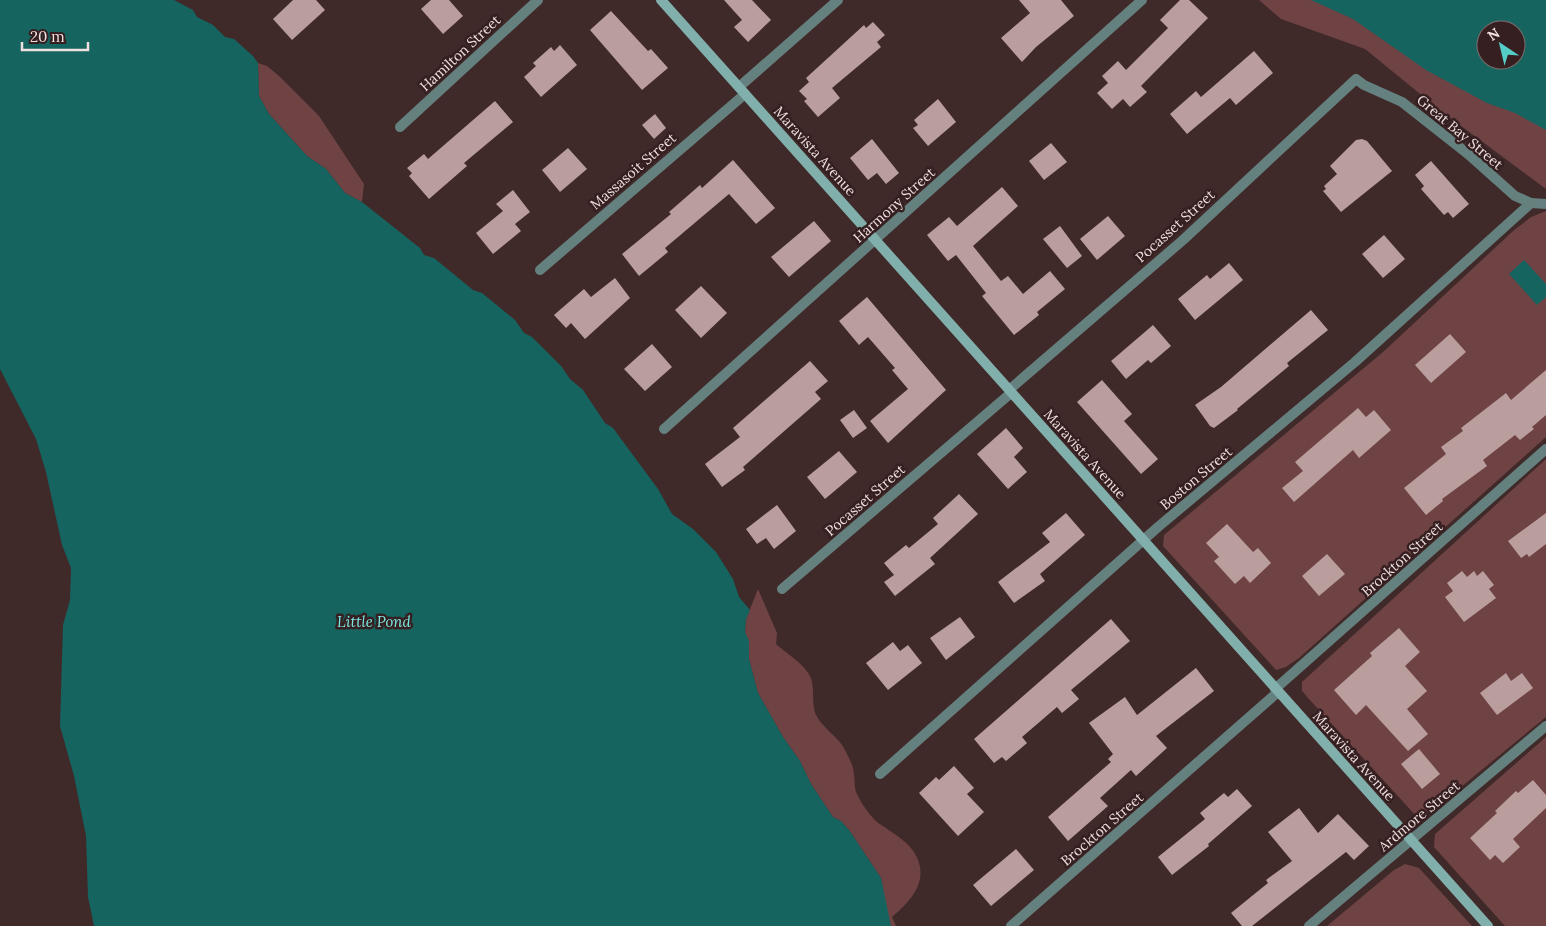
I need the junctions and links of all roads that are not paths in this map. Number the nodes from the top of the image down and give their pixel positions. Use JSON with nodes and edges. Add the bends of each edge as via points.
{"nodes":[{"id":1,"x":538,"y":0,"type":"edge"},
{"id":2,"x":661,"y":0,"type":"edge"},
{"id":3,"x":838,"y":0,"type":"edge"},
{"id":4,"x":1142,"y":0,"type":"edge"},
{"id":5,"x":1356,"y":79,"type":"joint"},
{"id":6,"x":742,"y":91,"type":"junction"},
{"id":7,"x":400,"y":127,"type":"dead end"},
{"id":8,"x":1531,"y":203,"type":"junction"},
{"id":9,"x":1546,"y":204,"type":"edge"},
{"id":10,"x":876,"y":240,"type":"junction"},
{"id":11,"x":540,"y":270,"type":"dead end"},
{"id":12,"x":1010,"y":391,"type":"junction"},
{"id":13,"x":664,"y":429,"type":"dead end"},
{"id":14,"x":1546,"y":449,"type":"edge"},
{"id":15,"x":1144,"y":540,"type":"junction"},
{"id":16,"x":782,"y":589,"type":"dead end"},
{"id":17,"x":1276,"y":690,"type":"junction"},
{"id":18,"x":1546,"y":726,"type":"edge"},
{"id":19,"x":880,"y":774,"type":"dead end"},
{"id":20,"x":1411,"y":840,"type":"junction"},
{"id":21,"x":1011,"y":926,"type":"edge"},
{"id":22,"x":1309,"y":926,"type":"edge"},
{"id":23,"x":1488,"y":926,"type":"edge"}],
"edges":[{"from":1,"to":7,"type":"street","name":"Hamilton Street"},
{"from":2,"to":6,"type":"main road","name":"Maravista Avenue"},
{"from":3,"to":6,"type":"street","name":"Massasoit Street"},
{"from":4,"to":10,"type":"street","name":"Harmony Street"},
{"from":5,"to":8,"type":"street","name":"Great Bay Street","via":[[1402,102],[1515,196]]},
{"from":5,"to":12,"type":"street","name":"Pocasset Street","via":[[1183,240]]},
{"from":6,"to":10,"type":"main road","name":"Maravista Avenue"},
{"from":6,"to":11,"type":"street","name":"Massasoit Street"},
{"from":8,"to":9,"type":"street","name":"Great Bay Street"},
{"from":8,"to":15,"type":"street","name":"Boston Street","via":[[1355,362]]},
{"from":10,"to":12,"type":"main road","name":"Maravista Avenue"},
{"from":10,"to":13,"type":"street","name":"Harmony Street"},
{"from":12,"to":15,"type":"main road","name":"Maravista Avenue"},
{"from":12,"to":16,"type":"street","name":"Pocasset Street"},
{"from":14,"to":17,"type":"street","name":"Brockton Street"},
{"from":15,"to":17,"type":"main road","name":"Maravista Avenue"},
{"from":15,"to":19,"type":"street","name":"Boston Street"},
{"from":17,"to":20,"type":"main road","name":"Maravista Avenue"},
{"from":17,"to":21,"type":"street","name":"Brockton Street"},
{"from":18,"to":20,"type":"street","name":"Ardmore Street"},
{"from":20,"to":22,"type":"street","name":"Ardmore Street"},
{"from":20,"to":23,"type":"main road","name":"Maravista Avenue"}]}
